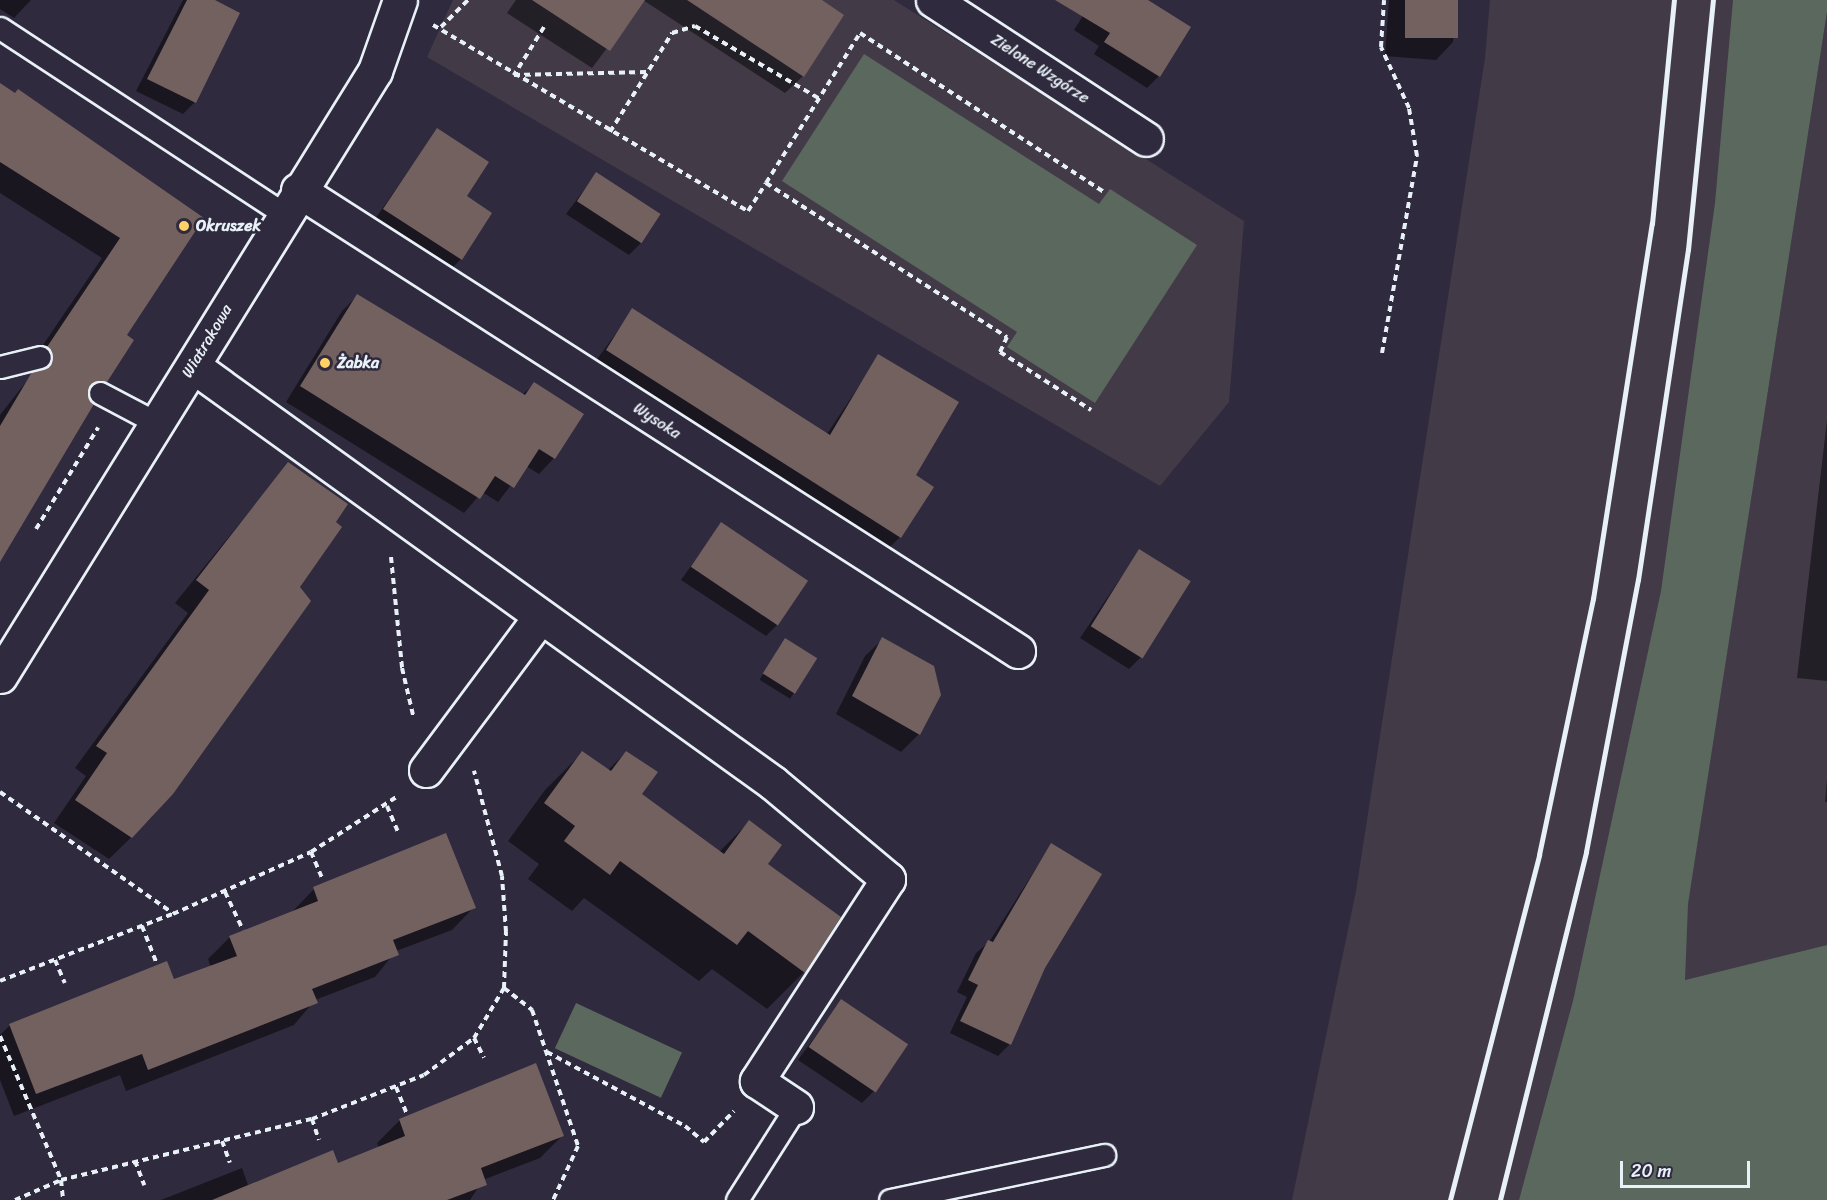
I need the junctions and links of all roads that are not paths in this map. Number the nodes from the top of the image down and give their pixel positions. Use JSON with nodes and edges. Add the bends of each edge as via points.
{"nodes":[{"id":1,"x":400,"y":0,"type":"edge"},
{"id":2,"x":933,"y":0,"type":"edge"},
{"id":3,"x":0,"y":28,"type":"edge"},
{"id":4,"x":1146,"y":139,"type":"dead end"},
{"id":5,"x":291,"y":202,"type":"junction"},
{"id":6,"x":40,"y":357,"type":"dead end"},
{"id":7,"x":193,"y":366,"type":"junction"},
{"id":8,"x":0,"y":367,"type":"edge"},
{"id":9,"x":100,"y":393,"type":"dead end"},
{"id":10,"x":157,"y":423,"type":"junction"},
{"id":11,"x":540,"y":617,"type":"junction"},
{"id":12,"x":1018,"y":651,"type":"dead end"},
{"id":13,"x":0,"y":676,"type":"edge"},
{"id":14,"x":426,"y":770,"type":"road end"},
{"id":15,"x":796,"y":1107,"type":"joint"},
{"id":16,"x":1104,"y":1155,"type":"dead end"},
{"id":17,"x":737,"y":1200,"type":"edge"},
{"id":18,"x":890,"y":1200,"type":"edge"}],
"edges":[{"from":1,"to":5,"type":"street","name":"Wiatrakowa","via":[[375,71]]},
{"from":2,"to":4,"type":"street","name":"Zielone Wzgórze"},
{"from":3,"to":5,"type":"lane"},
{"from":5,"to":7,"type":"street","name":"Wiatrakowa"},
{"from":5,"to":12,"type":"street","name":"Wysoka"},
{"from":6,"to":8,"type":"lane"},
{"from":7,"to":10,"type":"street","name":"Wiatrakowa"},
{"from":7,"to":11,"type":"street","via":[[391,505]]},
{"from":9,"to":10,"type":"lane"},
{"from":10,"to":13,"type":"street","name":"Wiatrakowa"},
{"from":11,"to":14,"type":"street","via":[[452,742]]},
{"from":11,"to":15,"type":"street","via":[[773,783],[888,879],[757,1081]]},
{"from":15,"to":17,"type":"lane"},
{"from":16,"to":18,"type":"lane"}]}
